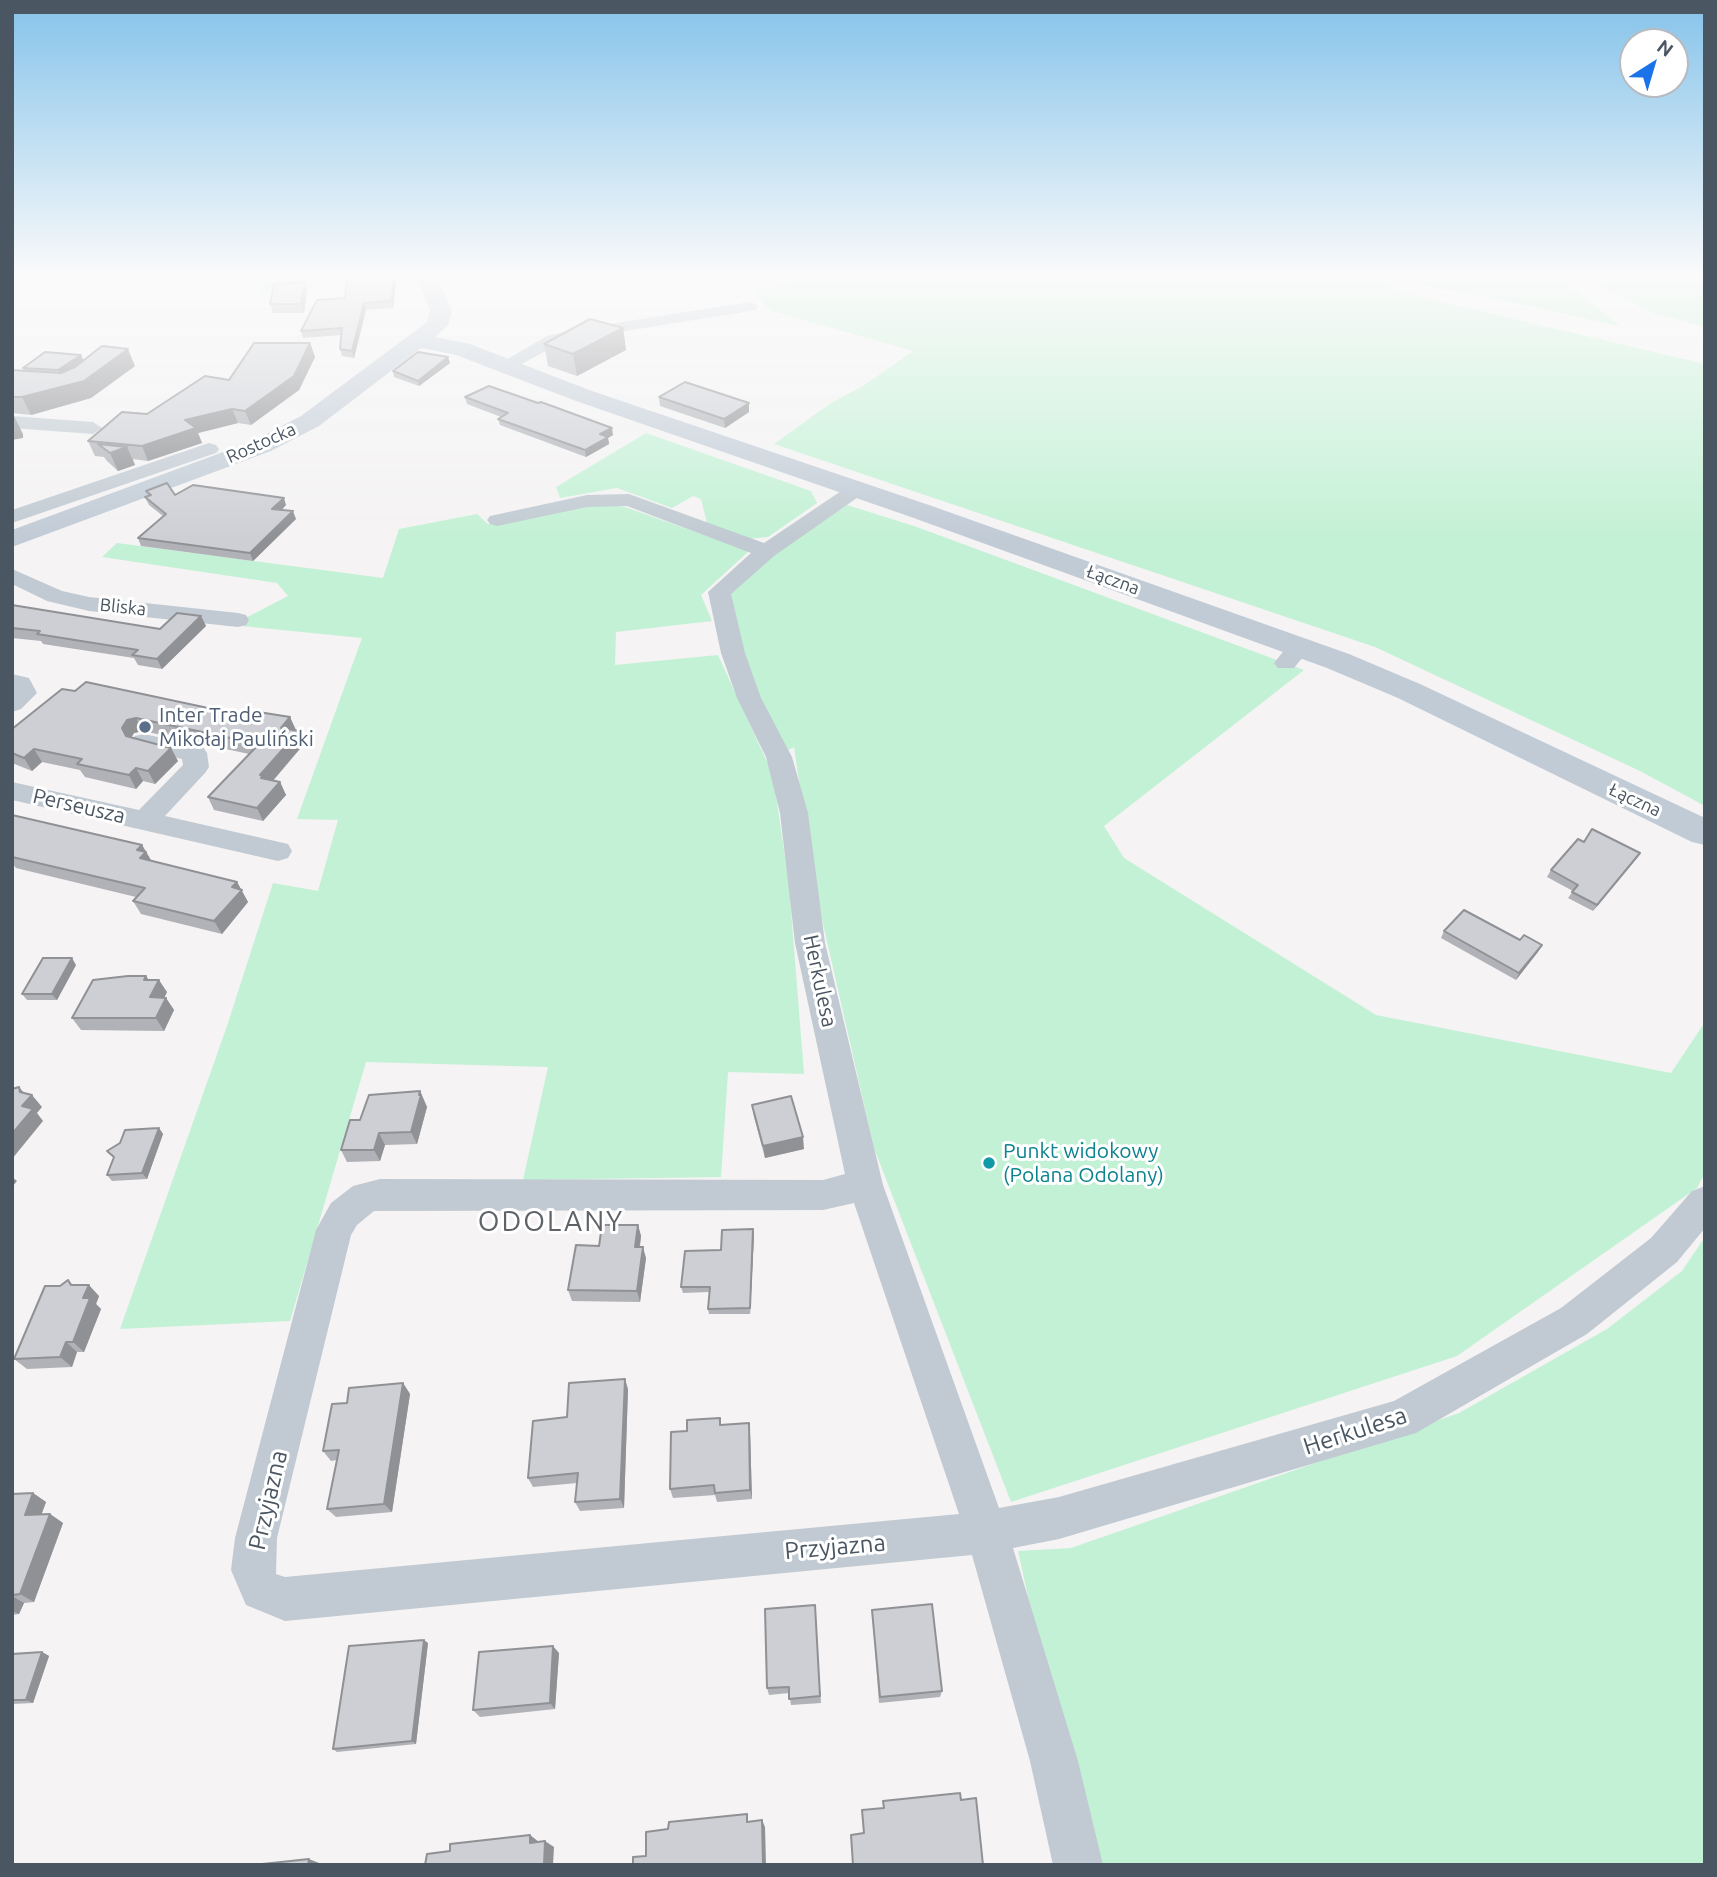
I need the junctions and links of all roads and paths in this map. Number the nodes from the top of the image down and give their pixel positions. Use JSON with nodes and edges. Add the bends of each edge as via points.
{"nodes":[{"id":1,"x":390,"y":364,"type":"edge"},
{"id":2,"x":502,"y":364,"type":"edge"},
{"id":3,"x":509,"y":364,"type":"edge"},
{"id":4,"x":506,"y":365,"type":"junction"},
{"id":5,"x":12,"y":422,"type":"edge"},
{"id":6,"x":93,"y":428,"type":"dead end"},
{"id":7,"x":209,"y":449,"type":"dead end"},
{"id":8,"x":857,"y":489,"type":"junction"},
{"id":9,"x":12,"y":517,"type":"edge"},
{"id":10,"x":497,"y":520,"type":"dead end"},
{"id":11,"x":12,"y":539,"type":"edge"},
{"id":12,"x":766,"y":551,"type":"junction"},
{"id":13,"x":12,"y":576,"type":"edge"},
{"id":14,"x":238,"y":620,"type":"dead end"},
{"id":15,"x":12,"y":681,"type":"edge"},
{"id":16,"x":12,"y":704,"type":"edge"},
{"id":17,"x":144,"y":742,"type":"edge"},
{"id":18,"x":12,"y":791,"type":"edge"},
{"id":19,"x":145,"y":821,"type":"junction"},
{"id":20,"x":1705,"y":833,"type":"edge"},
{"id":21,"x":278,"y":851,"type":"dead end"},
{"id":22,"x":864,"y":1185,"type":"junction"},
{"id":23,"x":1705,"y":1202,"type":"edge"},
{"id":24,"x":987,"y":1532,"type":"junction"},
{"id":25,"x":1078,"y":1865,"type":"edge"}],
"edges":[{"from":1,"to":11,"type":"street","name":"Rostocka","via":[[282,437]]},
{"from":2,"to":4,"type":"street","name":"Łączna"},
{"from":3,"to":4,"type":"street"},
{"from":4,"to":8,"type":"street","name":"Łączna"},
{"from":5,"to":6,"type":"street"},
{"from":7,"to":9,"type":"street"},
{"from":8,"to":12,"type":"street","name":"Herkulesa"},
{"from":8,"to":20,"type":"street","name":"Łączna","via":[[1293,655],[1394,684]]},
{"from":10,"to":12,"type":"street","via":[[587,501],[629,500]]},
{"from":12,"to":22,"type":"street","name":"Herkulesa","via":[[719,592],[733,653],[749,698],[779,757],[794,813],[810,943]]},
{"from":13,"to":14,"type":"street","name":"Bliska","via":[[55,596],[89,604]]},
{"from":15,"to":16,"type":"street","via":[[20,683],[24,693]]},
{"from":17,"to":19,"type":"street","name":"Perseusza","via":[[194,753],[196,766]]},
{"from":18,"to":19,"type":"street","name":"Perseusza"},
{"from":19,"to":21,"type":"street","name":"Perseusza"},
{"from":22,"to":24,"type":"street","name":"Herkulesa"},
{"from":22,"to":24,"type":"street","name":"Przyjazna","via":[[823,1195],[365,1197],[344,1214],[334,1230],[257,1538],[253,1570],[261,1590],[285,1599]]},
{"from":23,"to":24,"type":"street","name":"Herkulesa","via":[[1664,1250],[1574,1321],[1402,1419],[1059,1518]]},
{"from":24,"to":25,"type":"street","name":"Herkulesa","via":[[1054,1761]]}]}
